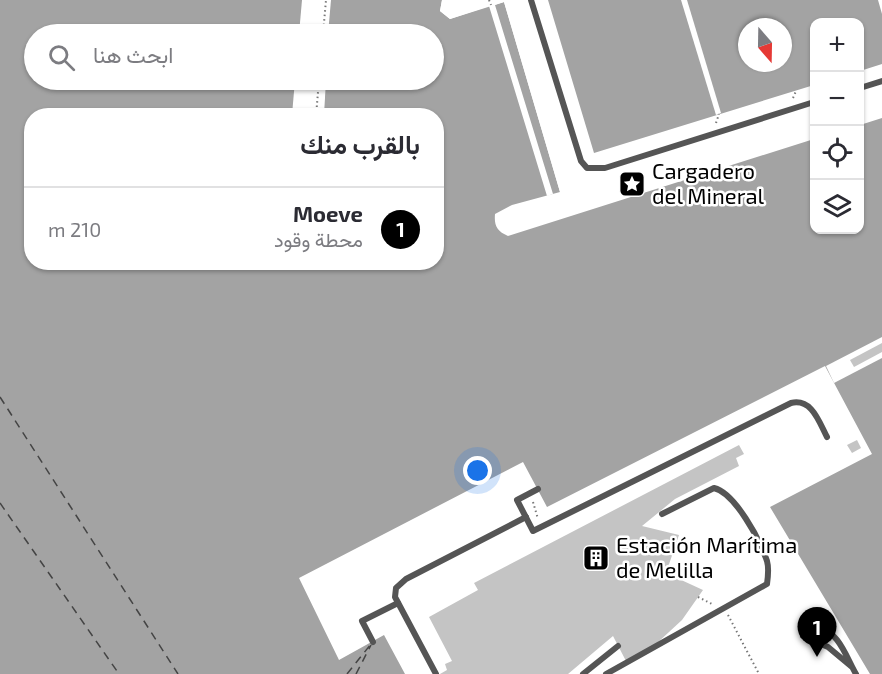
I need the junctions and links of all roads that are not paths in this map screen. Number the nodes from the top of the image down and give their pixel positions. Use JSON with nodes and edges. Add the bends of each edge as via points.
{"nodes":[{"id":1,"x":531,"y":0,"type":"edge"},
{"id":2,"x":882,"y":81,"type":"edge"},
{"id":3,"x":864,"y":87,"type":"edge"},
{"id":4,"x":810,"y":103,"type":"edge"},
{"id":5,"x":827,"y":437,"type":"dead end"},
{"id":6,"x":538,"y":489,"type":"road end"},
{"id":7,"x":662,"y":514,"type":"dead end"},
{"id":8,"x":526,"y":517,"type":"junction"},
{"id":9,"x":398,"y":603,"type":"junction"},
{"id":10,"x":373,"y":642,"type":"dead end"},
{"id":11,"x":618,"y":646,"type":"dead end"},
{"id":12,"x":854,"y":671,"type":"edge"},
{"id":13,"x":436,"y":674,"type":"edge"},
{"id":14,"x":583,"y":674,"type":"edge"},
{"id":15,"x":606,"y":674,"type":"edge"}],
"edges":[{"from":1,"to":4,"type":"lane","via":[[581,161],[587,168],[605,168]]},
{"from":2,"to":3,"type":"lane"},
{"from":5,"to":8,"type":"lane","via":[[808,404],[791,403],[533,531]]},
{"from":6,"to":8,"type":"lane","via":[[517,500]]},
{"from":7,"to":15,"type":"lane","via":[[714,488],[724,490],[736,502],[767,562],[767,584]]},
{"from":8,"to":9,"type":"lane","via":[[406,579],[394,593]]},
{"from":9,"to":10,"type":"lane","via":[[362,621]]},
{"from":9,"to":13,"type":"lane"},
{"from":11,"to":14,"type":"lane"},
{"from":12,"to":12,"type":"lane","via":[[836,639],[825,629],[803,636],[828,647]]}]}
